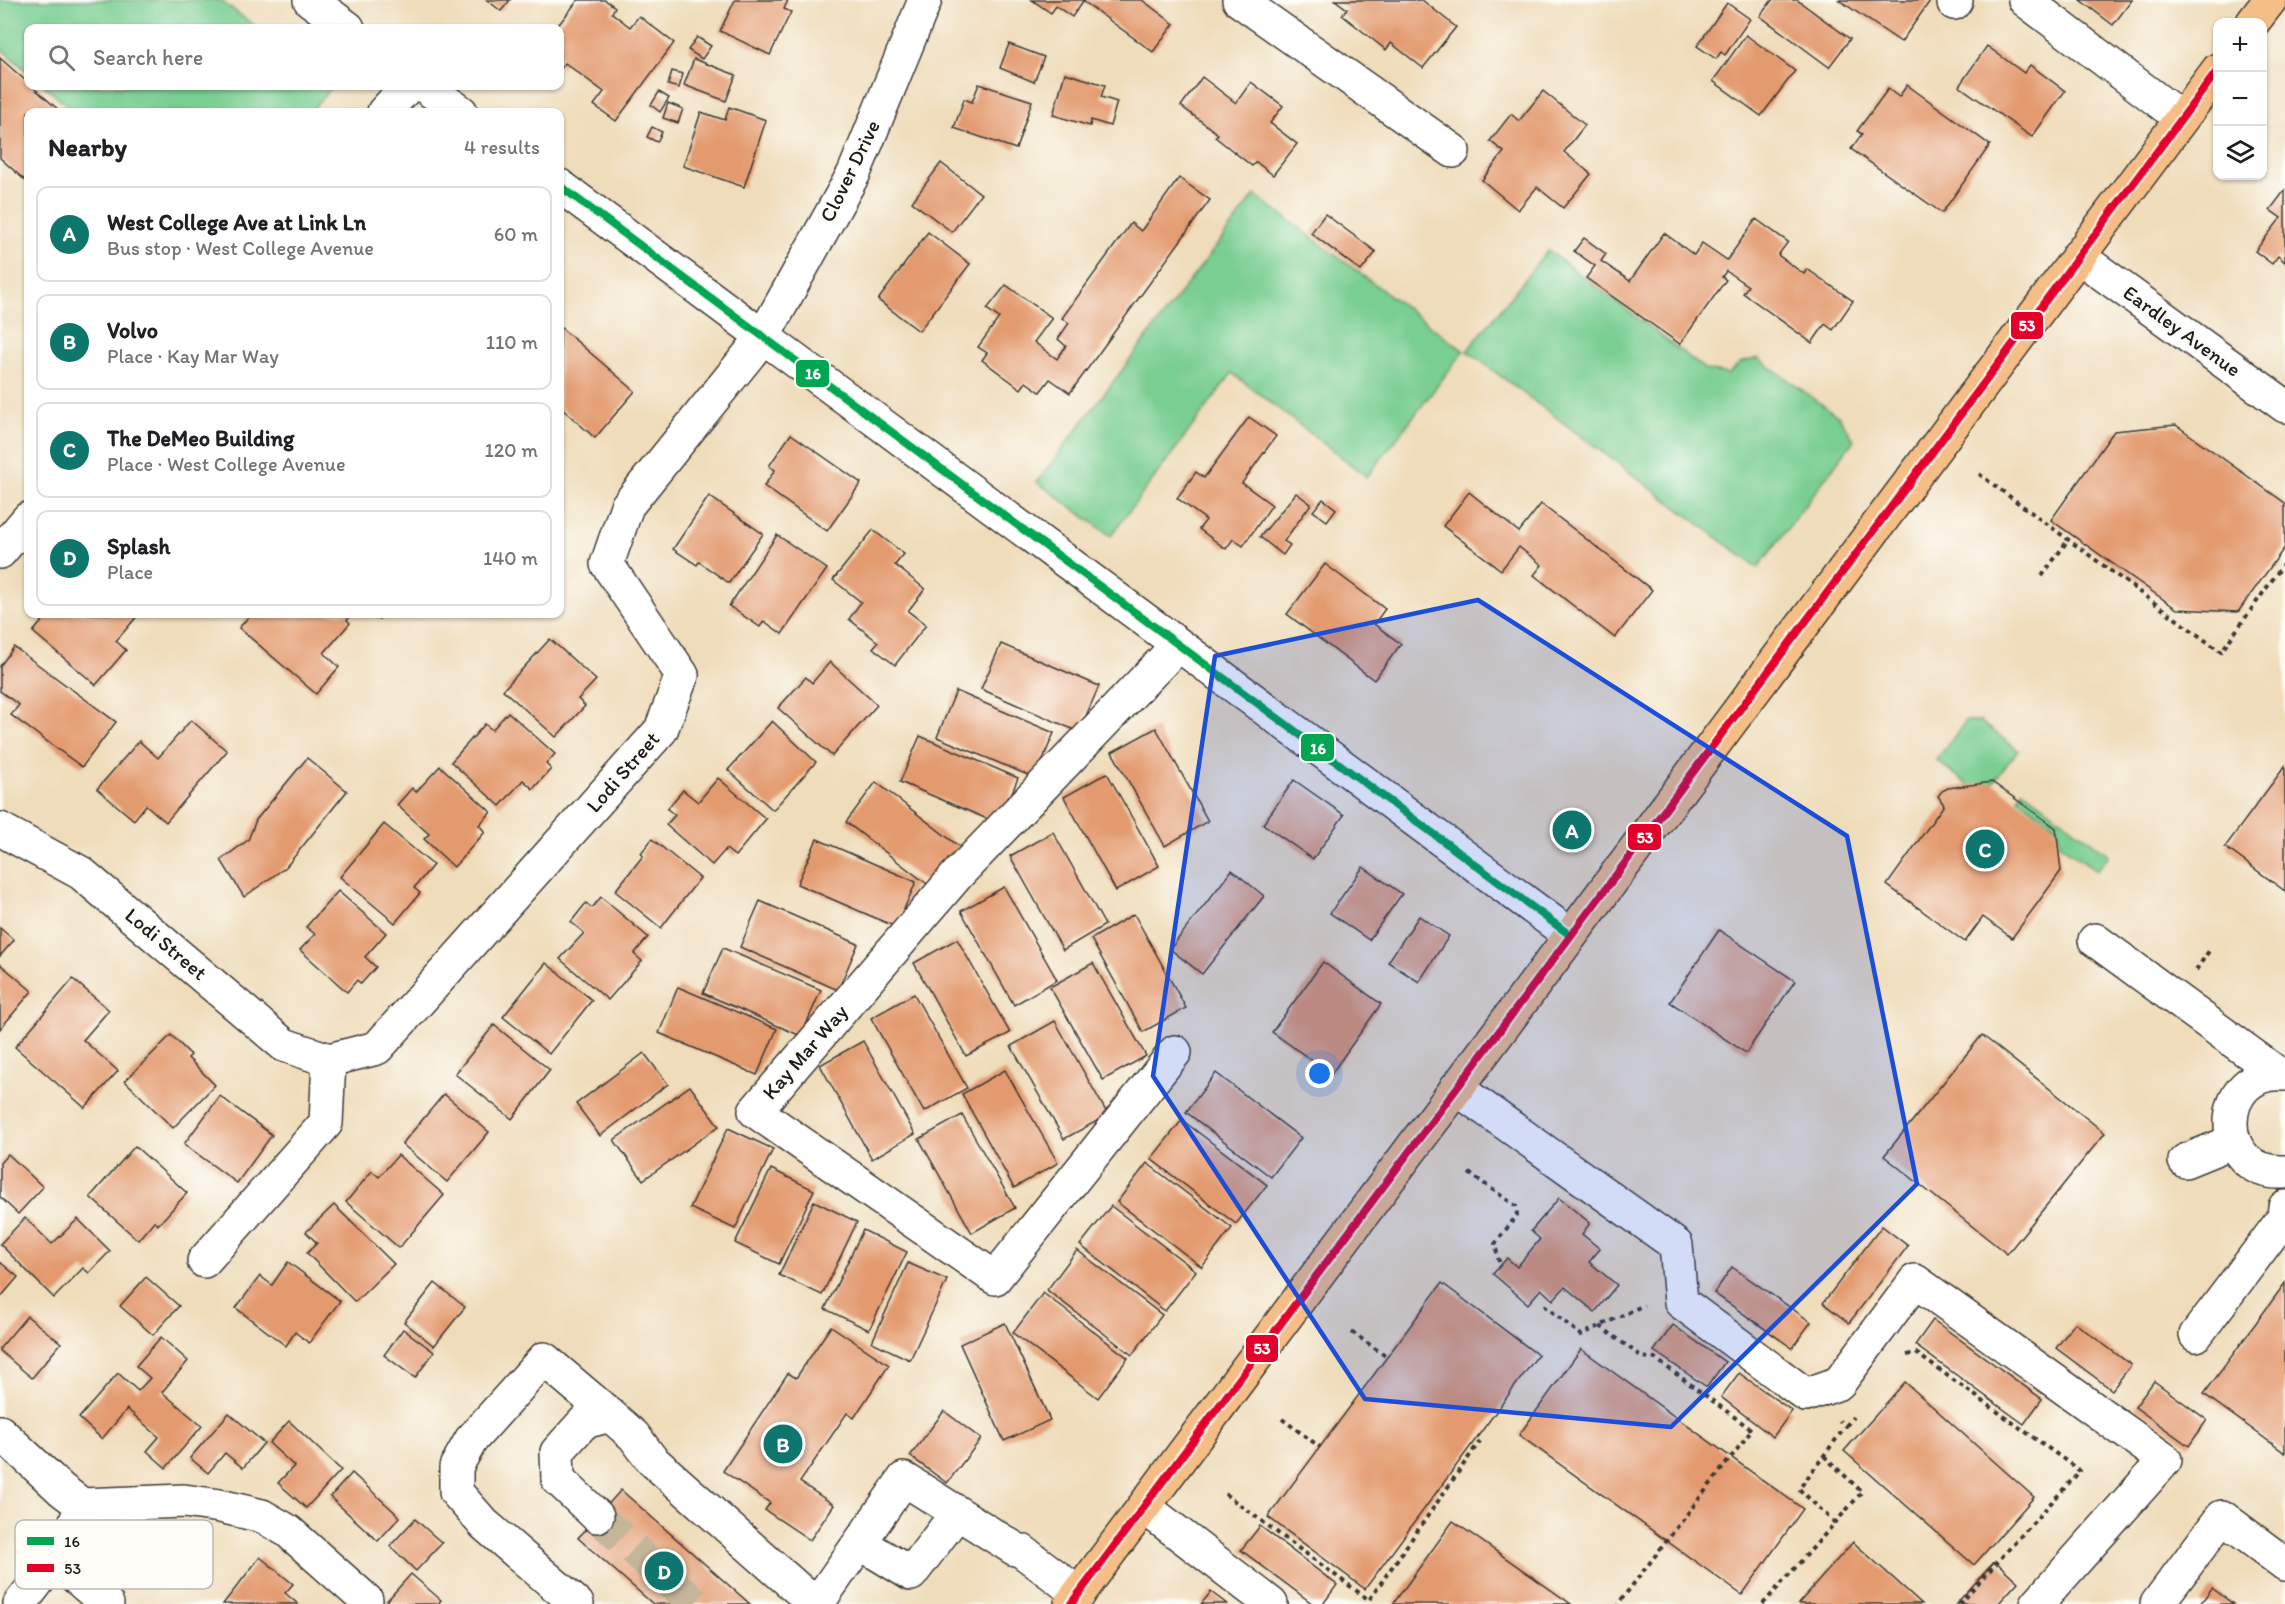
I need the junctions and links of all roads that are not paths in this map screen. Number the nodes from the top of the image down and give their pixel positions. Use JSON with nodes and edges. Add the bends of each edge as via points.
{"nodes":[{"id":1,"x":310,"y":0,"type":"edge"},
{"id":2,"x":925,"y":0,"type":"edge"},
{"id":3,"x":1239,"y":0,"type":"edge"},
{"id":4,"x":2025,"y":0,"type":"edge"},
{"id":5,"x":2270,"y":0,"type":"edge"},
{"id":6,"x":2256,"y":18,"type":"edge"},
{"id":7,"x":343,"y":24,"type":"edge"},
{"id":8,"x":2216,"y":72,"type":"edge"},
{"id":9,"x":404,"y":90,"type":"edge"},
{"id":10,"x":430,"y":90,"type":"edge"},
{"id":11,"x":388,"y":108,"type":"edge"},
{"id":12,"x":455,"y":108,"type":"edge"},
{"id":13,"x":2181,"y":118,"type":"junction"},
{"id":14,"x":1453,"y":151,"type":"dead end"},
{"id":15,"x":564,"y":189,"type":"edge"},
{"id":16,"x":2078,"y":256,"type":"junction"},
{"id":17,"x":764,"y":337,"type":"junction"},
{"id":18,"x":2285,"y":406,"type":"edge"},
{"id":19,"x":24,"y":524,"type":"edge"},
{"id":20,"x":0,"y":552,"type":"edge"},
{"id":21,"x":1178,"y":645,"type":"junction"},
{"id":22,"x":0,"y":829,"type":"edge"},
{"id":23,"x":1570,"y":935,"type":"junction"},
{"id":24,"x":2095,"y":940,"type":"dead end"},
{"id":25,"x":1175,"y":1052,"type":"dead end"},
{"id":26,"x":329,"y":1060,"type":"junction"},
{"id":27,"x":2281,"y":1073,"type":"edge"},
{"id":28,"x":1456,"y":1088,"type":"junction"},
{"id":29,"x":2234,"y":1141,"type":"junction"},
{"id":30,"x":2185,"y":1161,"type":"dead end"},
{"id":31,"x":2285,"y":1172,"type":"edge"},
{"id":32,"x":2285,"y":1207,"type":"edge"},
{"id":33,"x":204,"y":1261,"type":"dead end"},
{"id":34,"x":2196,"y":1335,"type":"dead end"},
{"id":35,"x":610,"y":1415,"type":"junction"},
{"id":36,"x":0,"y":1432,"type":"edge"},
{"id":37,"x":82,"y":1505,"type":"junction"},
{"id":38,"x":1144,"y":1507,"type":"junction"},
{"id":39,"x":957,"y":1513,"type":"junction"},
{"id":40,"x":597,"y":1516,"type":"tunnel mouth"},
{"id":41,"x":77,"y":1520,"type":"edge"},
{"id":42,"x":860,"y":1543,"type":"junction"},
{"id":43,"x":2285,"y":1564,"type":"edge"},
{"id":44,"x":32,"y":1589,"type":"edge"},
{"id":45,"x":90,"y":1589,"type":"edge"},
{"id":46,"x":1075,"y":1599,"type":"edge"},
{"id":47,"x":366,"y":1600,"type":"dead end"},
{"id":48,"x":20,"y":1604,"type":"edge"},
{"id":49,"x":107,"y":1604,"type":"edge"},
{"id":50,"x":577,"y":1604,"type":"edge"},
{"id":51,"x":816,"y":1604,"type":"edge"},
{"id":52,"x":1271,"y":1604,"type":"edge"},
{"id":53,"x":2037,"y":1604,"type":"edge"},
{"id":54,"x":2157,"y":1604,"type":"edge"}],
"edges":[{"from":1,"to":7,"type":"street"},
{"from":2,"to":17,"type":"street","name":"Clover Drive","via":[[854,173]]},
{"from":3,"to":14,"type":"street"},
{"from":4,"to":13,"type":"street"},
{"from":5,"to":6,"type":"main road"},
{"from":8,"to":13,"type":"main road"},
{"from":9,"to":11,"type":"street"},
{"from":10,"to":12,"type":"street"},
{"from":13,"to":16,"type":"main road"},
{"from":15,"to":17,"type":"street"},
{"from":16,"to":18,"type":"street","name":"Eardley Avenue"},
{"from":16,"to":23,"type":"main road"},
{"from":17,"to":21,"type":"street"},
{"from":17,"to":26,"type":"street","name":"Lodi Street","via":[[627,506],[607,564],[682,675],[661,730],[377,1048]]},
{"from":19,"to":20,"type":"street"},
{"from":21,"to":23,"type":"street"},
{"from":21,"to":25,"type":"street","name":"Kay Mar Way","via":[[958,874],[755,1111],[995,1278]]},
{"from":22,"to":26,"type":"street","name":"Lodi Street","via":[[81,873],[284,1045]]},
{"from":23,"to":28,"type":"main road"},
{"from":24,"to":27,"type":"street"},
{"from":26,"to":33,"type":"street","via":[[326,1123]]},
{"from":27,"to":29,"type":"street","via":[[2260,1077],[2245,1086],[2235,1100],[2230,1117]]},
{"from":28,"to":38,"type":"main road"},
{"from":28,"to":53,"type":"street","via":[[1676,1245],[1681,1302],[1806,1395],[1839,1383],[1915,1281],[2165,1460]]},
{"from":29,"to":30,"type":"street"},
{"from":29,"to":31,"type":"street","via":[[2258,1168]]},
{"from":32,"to":34,"type":"street","via":[[2284,1218]]},
{"from":35,"to":40,"type":"street","via":[[584,1422],[557,1452],[558,1479]]},
{"from":35,"to":50,"type":"street","via":[[544,1359],[471,1440],[456,1467],[456,1492],[484,1524]]},
{"from":35,"to":51,"type":"street","via":[[634,1436],[652,1460]]},
{"from":36,"to":37,"type":"street"},
{"from":37,"to":41,"type":"street"},
{"from":37,"to":47,"type":"street","via":[[184,1501],[262,1516],[288,1531]]},
{"from":38,"to":46,"type":"main road"},
{"from":38,"to":52,"type":"street"},
{"from":39,"to":42,"type":"street","via":[[911,1574]]},
{"from":39,"to":42,"type":"street","via":[[904,1479]]},
{"from":39,"to":46,"type":"street","via":[[1022,1551]]},
{"from":42,"to":51,"type":"street"},
{"from":43,"to":54,"type":"street","via":[[2222,1517]]},
{"from":44,"to":48,"type":"street"},
{"from":45,"to":49,"type":"street"}]}
